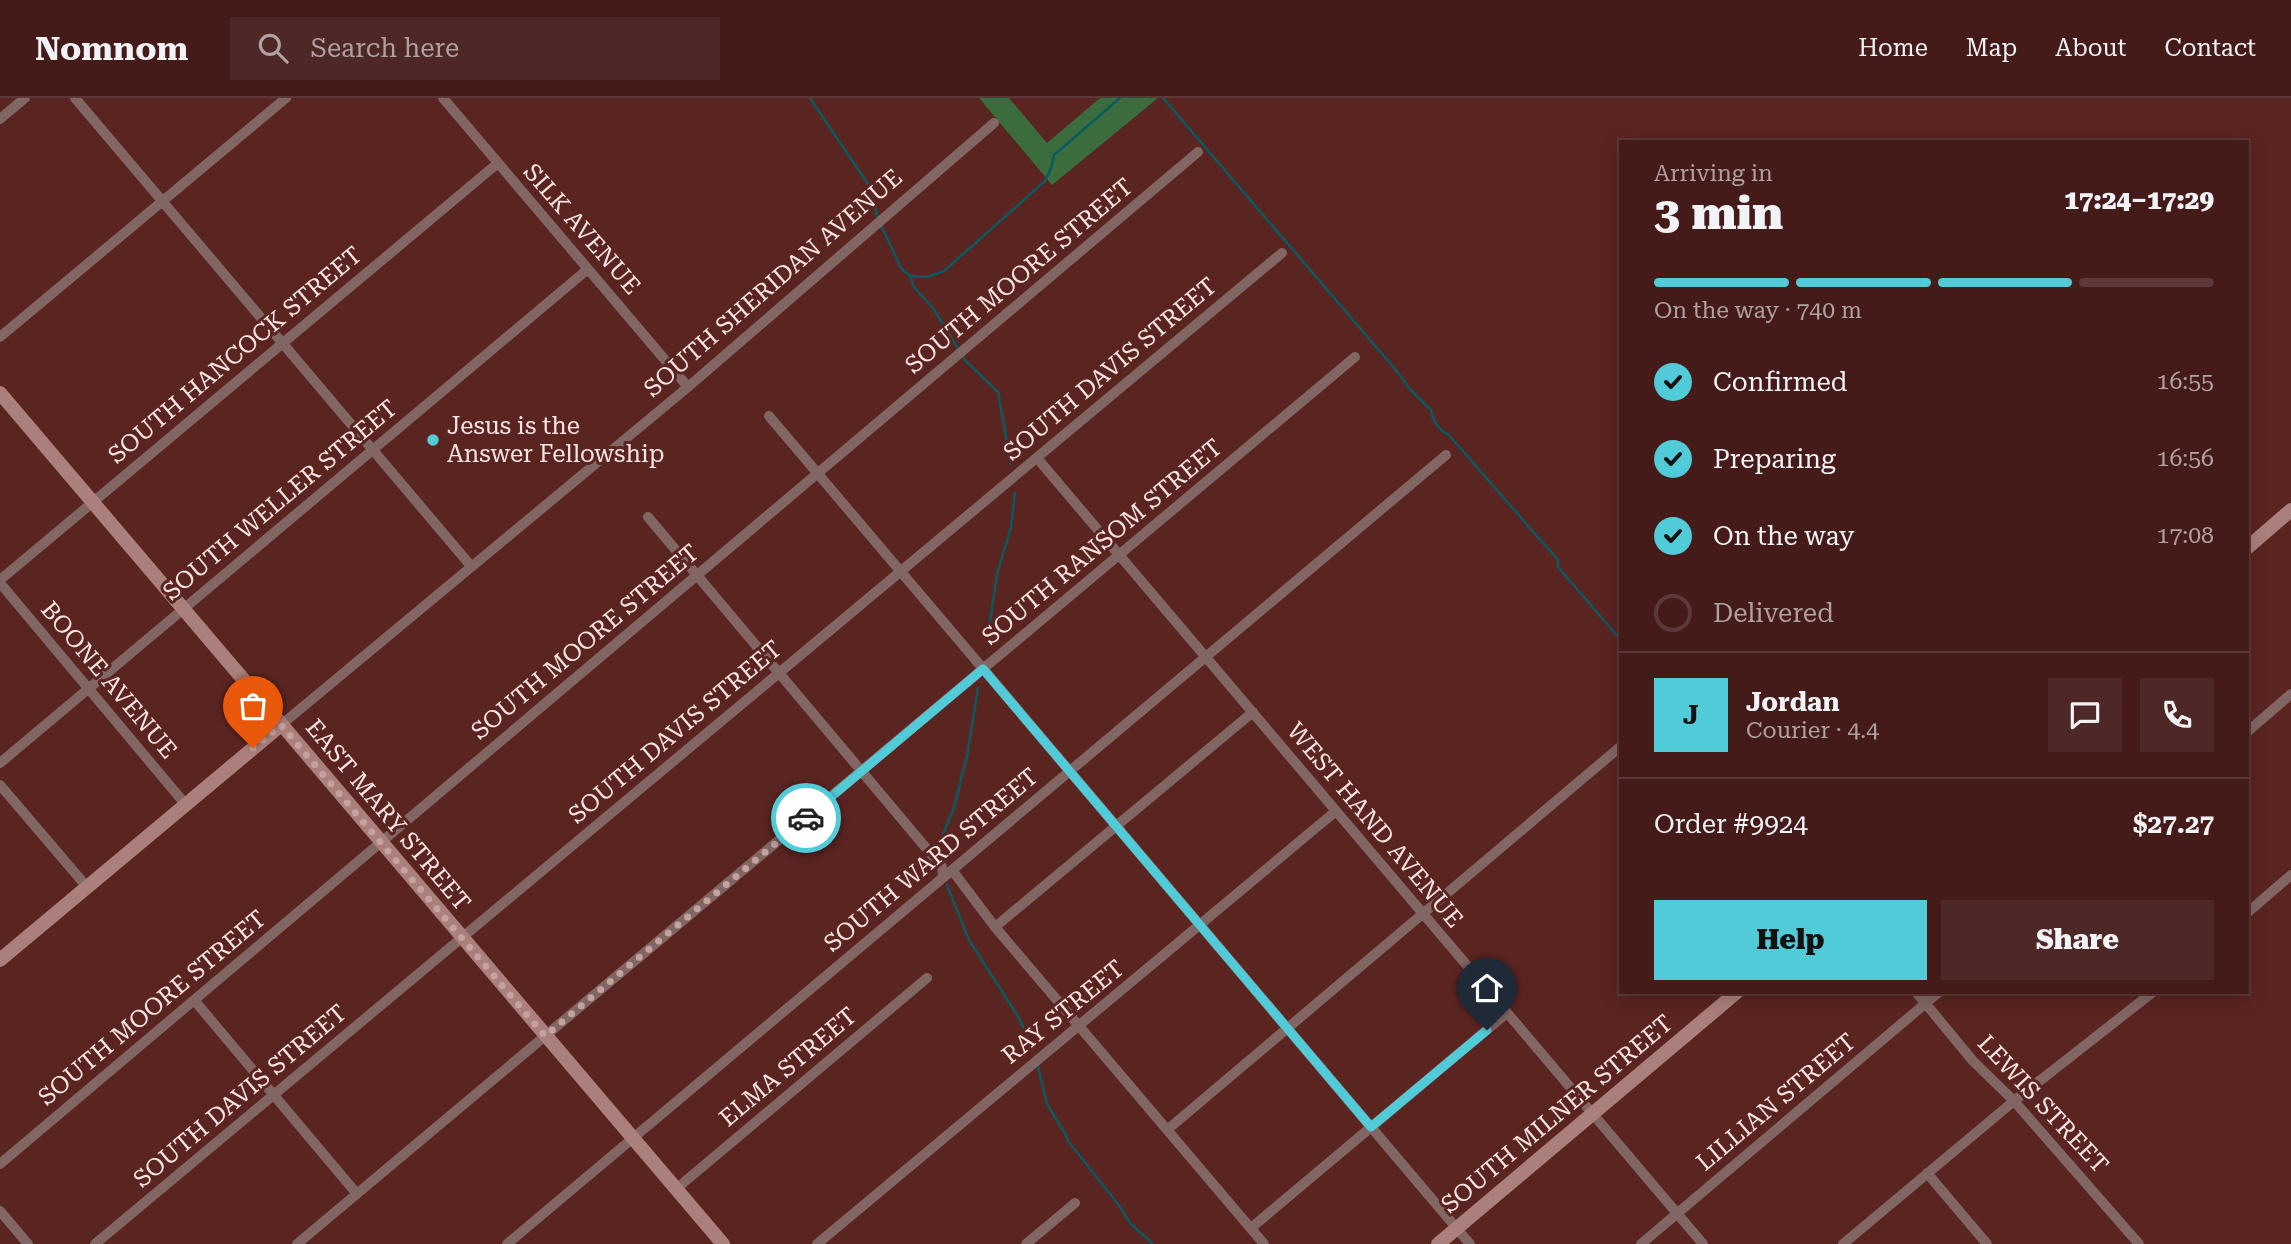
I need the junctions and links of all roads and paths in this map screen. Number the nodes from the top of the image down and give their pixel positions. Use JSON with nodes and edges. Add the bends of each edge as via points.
{"nodes":[{"id":1,"x":25,"y":98,"type":"edge"},
{"id":2,"x":75,"y":98,"type":"edge"},
{"id":3,"x":286,"y":98,"type":"edge"},
{"id":4,"x":443,"y":98,"type":"edge"},
{"id":5,"x":0,"y":119,"type":"edge"},
{"id":6,"x":994,"y":123,"type":"dead end"},
{"id":7,"x":1198,"y":152,"type":"dead end"},
{"id":8,"x":498,"y":163,"type":"junction"},
{"id":9,"x":162,"y":201,"type":"junction"},
{"id":10,"x":1282,"y":253,"type":"dead end"},
{"id":11,"x":587,"y":269,"type":"junction"},
{"id":12,"x":0,"y":337,"type":"edge"},
{"id":13,"x":282,"y":343,"type":"junction"},
{"id":14,"x":1355,"y":357,"type":"dead end"},
{"id":15,"x":688,"y":387,"type":"junction"},
{"id":16,"x":0,"y":393,"type":"edge"},
{"id":17,"x":769,"y":416,"type":"dead end"},
{"id":18,"x":372,"y":450,"type":"junction"},
{"id":19,"x":1446,"y":455,"type":"dead end"},
{"id":20,"x":1037,"y":458,"type":"junction"},
{"id":21,"x":818,"y":473,"type":"junction"},
{"id":22,"x":93,"y":502,"type":"junction"},
{"id":23,"x":2291,"y":510,"type":"edge"},
{"id":24,"x":648,"y":517,"type":"dead end"},
{"id":25,"x":2249,"y":546,"type":"edge"},
{"id":26,"x":1119,"y":555,"type":"junction"},
{"id":27,"x":471,"y":566,"type":"junction"},
{"id":28,"x":901,"y":571,"type":"junction"},
{"id":29,"x":697,"y":575,"type":"junction"},
{"id":30,"x":0,"y":581,"type":"edge"},
{"id":31,"x":183,"y":609,"type":"junction"},
{"id":32,"x":1206,"y":657,"type":"junction"},
{"id":33,"x":983,"y":669,"type":"junction"},
{"id":34,"x":779,"y":673,"type":"junction"},
{"id":35,"x":89,"y":688,"type":"junction"},
{"id":36,"x":2291,"y":694,"type":"edge"},
{"id":37,"x":1253,"y":712,"type":"junction"},
{"id":38,"x":281,"y":725,"type":"junction"},
{"id":39,"x":2249,"y":730,"type":"edge"},
{"id":40,"x":1619,"y":748,"type":"edge"},
{"id":41,"x":0,"y":763,"type":"edge"},
{"id":42,"x":861,"y":771,"type":"junction"},
{"id":43,"x":1070,"y":771,"type":"junction"},
{"id":44,"x":0,"y":785,"type":"edge"},
{"id":45,"x":186,"y":805,"type":"junction"},
{"id":46,"x":1336,"y":811,"type":"junction"},
{"id":47,"x":1116,"y":826,"type":"junction"},
{"id":48,"x":381,"y":842,"type":"junction"},
{"id":49,"x":952,"y":870,"type":"junction"},
{"id":50,"x":2291,"y":875,"type":"edge"},
{"id":51,"x":943,"y":877,"type":"junction"},
{"id":52,"x":87,"y":887,"type":"junction"},
{"id":53,"x":2249,"y":911,"type":"edge"},
{"id":54,"x":1423,"y":914,"type":"junction"},
{"id":55,"x":1200,"y":926,"type":"junction"},
{"id":56,"x":995,"y":927,"type":"junction"},
{"id":57,"x":461,"y":938,"type":"junction"},
{"id":58,"x":0,"y":960,"type":"edge"},
{"id":59,"x":927,"y":978,"type":"dead end"},
{"id":60,"x":1735,"y":994,"type":"edge"},
{"id":61,"x":1918,"y":994,"type":"edge"},
{"id":62,"x":1936,"y":994,"type":"edge"},
{"id":63,"x":2150,"y":994,"type":"edge"},
{"id":64,"x":194,"y":1000,"type":"junction"},
{"id":65,"x":1925,"y":1003,"type":"junction"},
{"id":66,"x":1507,"y":1013,"type":"junction"},
{"id":67,"x":1080,"y":1026,"type":"junction"},
{"id":68,"x":1287,"y":1028,"type":"junction"},
{"id":69,"x":545,"y":1036,"type":"junction"},
{"id":70,"x":274,"y":1095,"type":"junction"},
{"id":71,"x":2014,"y":1101,"type":"junction"},
{"id":72,"x":1593,"y":1114,"type":"junction"},
{"id":73,"x":1371,"y":1127,"type":"junction"},
{"id":74,"x":1167,"y":1130,"type":"junction"},
{"id":75,"x":632,"y":1139,"type":"junction"},
{"id":76,"x":0,"y":1164,"type":"edge"},
{"id":77,"x":1927,"y":1173,"type":"junction"},
{"id":78,"x":676,"y":1189,"type":"junction"},
{"id":79,"x":357,"y":1194,"type":"junction"},
{"id":80,"x":1075,"y":1203,"type":"dead end"},
{"id":81,"x":0,"y":1211,"type":"edge"},
{"id":82,"x":1677,"y":1213,"type":"junction"},
{"id":83,"x":1251,"y":1228,"type":"junction"},
{"id":84,"x":1457,"y":1228,"type":"junction"},
{"id":85,"x":721,"y":1243,"type":"edge"},
{"id":86,"x":28,"y":1244,"type":"edge"},
{"id":87,"x":95,"y":1244,"type":"edge"},
{"id":88,"x":297,"y":1244,"type":"edge"},
{"id":89,"x":507,"y":1244,"type":"edge"},
{"id":90,"x":817,"y":1244,"type":"edge"},
{"id":91,"x":1026,"y":1244,"type":"edge"},
{"id":92,"x":1264,"y":1244,"type":"edge"},
{"id":93,"x":1438,"y":1244,"type":"edge"},
{"id":94,"x":1470,"y":1244,"type":"edge"},
{"id":95,"x":1641,"y":1244,"type":"edge"},
{"id":96,"x":1703,"y":1244,"type":"edge"},
{"id":97,"x":1843,"y":1244,"type":"edge"},
{"id":98,"x":1987,"y":1244,"type":"edge"},
{"id":99,"x":2139,"y":1244,"type":"edge"}],
"edges":[{"from":1,"to":5,"type":"street"},
{"from":2,"to":9,"type":"street"},
{"from":3,"to":9,"type":"street"},
{"from":4,"to":8,"type":"street","name":"SILK AVENUE"},
{"from":6,"to":15,"type":"street","name":"SOUTH SHERIDAN AVENUE"},
{"from":7,"to":21,"type":"street","name":"SOUTH MOORE STREET"},
{"from":8,"to":11,"type":"street","name":"SILK AVENUE"},
{"from":8,"to":13,"type":"street","name":"SOUTH HANCOCK STREET"},
{"from":9,"to":12,"type":"street"},
{"from":9,"to":13,"type":"street"},
{"from":10,"to":20,"type":"street","name":"SOUTH DAVIS STREET"},
{"from":11,"to":15,"type":"street","name":"SILK AVENUE"},
{"from":11,"to":18,"type":"street","name":"SOUTH WELLER STREET"},
{"from":13,"to":18,"type":"street"},
{"from":13,"to":22,"type":"street","name":"SOUTH HANCOCK STREET"},
{"from":14,"to":26,"type":"street","name":"SOUTH RANSOM STREET"},
{"from":15,"to":27,"type":"street","name":"SOUTH SHERIDAN AVENUE"},
{"from":16,"to":22,"type":"main road","name":"EAST MARY STREET"},
{"from":17,"to":21,"type":"street"},
{"from":18,"to":27,"type":"street"},
{"from":18,"to":31,"type":"street","name":"SOUTH WELLER STREET"},
{"from":19,"to":32,"type":"street","name":"SOUTH WARD STREET"},
{"from":20,"to":26,"type":"street","name":"WEST HAND AVENUE"},
{"from":20,"to":28,"type":"street","name":"SOUTH DAVIS STREET"},
{"from":21,"to":28,"type":"street"},
{"from":21,"to":29,"type":"street","name":"SOUTH MOORE STREET"},
{"from":22,"to":30,"type":"street","name":"SOUTH HANCOCK STREET"},
{"from":22,"to":31,"type":"main road","name":"EAST MARY STREET"},
{"from":23,"to":25,"type":"main road"},
{"from":24,"to":29,"type":"street"},
{"from":26,"to":32,"type":"street","name":"WEST HAND AVENUE"},
{"from":26,"to":33,"type":"street","name":"SOUTH RANSOM STREET"},
{"from":27,"to":38,"type":"street","name":"SOUTH SHERIDAN AVENUE"},
{"from":28,"to":33,"type":"street"},
{"from":28,"to":34,"type":"street","name":"SOUTH DAVIS STREET"},
{"from":29,"to":34,"type":"street"},
{"from":29,"to":48,"type":"street","name":"SOUTH MOORE STREET"},
{"from":30,"to":35,"type":"street","name":"BOONE AVENUE"},
{"from":31,"to":35,"type":"street","name":"SOUTH WELLER STREET"},
{"from":31,"to":38,"type":"main road","name":"EAST MARY STREET"},
{"from":32,"to":37,"type":"street","name":"WEST HAND AVENUE"},
{"from":32,"to":43,"type":"street","name":"SOUTH WARD STREET"},
{"from":33,"to":42,"type":"street","name":"SOUTH RANSOM STREET"},
{"from":33,"to":43,"type":"street"},
{"from":34,"to":42,"type":"street"},
{"from":34,"to":57,"type":"street","name":"SOUTH DAVIS STREET"},
{"from":35,"to":41,"type":"street","name":"SOUTH WELLER STREET"},
{"from":35,"to":45,"type":"street","name":"BOONE AVENUE"},
{"from":36,"to":39,"type":"street"},
{"from":37,"to":46,"type":"street","name":"WEST HAND AVENUE"},
{"from":37,"to":47,"type":"street"},
{"from":38,"to":45,"type":"main road","name":"SOUTH SHERIDAN AVENUE"},
{"from":38,"to":48,"type":"main road","name":"EAST MARY STREET"},
{"from":40,"to":54,"type":"street"},
{"from":42,"to":51,"type":"street","via":[[942,867]]},
{"from":42,"to":69,"type":"street","name":"SOUTH RANSOM STREET"},
{"from":43,"to":47,"type":"street"},
{"from":43,"to":49,"type":"street","name":"SOUTH WARD STREET"},
{"from":44,"to":52,"type":"street"},
{"from":45,"to":52,"type":"main road","name":"SOUTH SHERIDAN AVENUE"},
{"from":46,"to":54,"type":"street","name":"WEST HAND AVENUE"},
{"from":46,"to":55,"type":"street","name":"RAY STREET"},
{"from":47,"to":55,"type":"street"},
{"from":47,"to":56,"type":"street"},
{"from":48,"to":57,"type":"main road","name":"EAST MARY STREET"},
{"from":48,"to":64,"type":"street","name":"SOUTH MOORE STREET"},
{"from":49,"to":51,"type":"street","name":"SOUTH WARD STREET"},
{"from":49,"to":56,"type":"street"},
{"from":50,"to":53,"type":"street"},
{"from":51,"to":75,"type":"street","name":"SOUTH WARD STREET"},
{"from":52,"to":58,"type":"main road","name":"SOUTH SHERIDAN AVENUE"},
{"from":54,"to":66,"type":"street","name":"WEST HAND AVENUE"},
{"from":54,"to":68,"type":"street"},
{"from":55,"to":67,"type":"street","name":"RAY STREET"},
{"from":55,"to":68,"type":"street"},
{"from":56,"to":67,"type":"street"},
{"from":57,"to":69,"type":"main road","name":"EAST MARY STREET"},
{"from":57,"to":70,"type":"street","name":"SOUTH DAVIS STREET"},
{"from":59,"to":78,"type":"street","name":"ELMA STREET"},
{"from":60,"to":72,"type":"main road","name":"SOUTH MILNER STREET"},
{"from":61,"to":65,"type":"street","name":"LEWIS STREET"},
{"from":62,"to":65,"type":"street","name":"LILLIAN STREET"},
{"from":63,"to":71,"type":"street"},
{"from":64,"to":70,"type":"street"},
{"from":64,"to":76,"type":"street","name":"SOUTH MOORE STREET"},
{"from":65,"to":71,"type":"street","name":"LEWIS STREET"},
{"from":65,"to":82,"type":"street","name":"LILLIAN STREET"},
{"from":66,"to":72,"type":"street","name":"WEST HAND AVENUE"},
{"from":66,"to":73,"type":"street"},
{"from":67,"to":74,"type":"street"},
{"from":67,"to":90,"type":"street","name":"RAY STREET"},
{"from":68,"to":73,"type":"street"},
{"from":68,"to":74,"type":"street"},
{"from":69,"to":75,"type":"main road","name":"EAST MARY STREET"},
{"from":69,"to":79,"type":"street","name":"SOUTH RANSOM STREET"},
{"from":70,"to":79,"type":"street"},
{"from":70,"to":87,"type":"street","name":"SOUTH DAVIS STREET"},
{"from":71,"to":77,"type":"street"},
{"from":71,"to":99,"type":"street","name":"LEWIS STREET"},
{"from":72,"to":82,"type":"street","name":"WEST HAND AVENUE"},
{"from":72,"to":84,"type":"main road","name":"SOUTH MILNER STREET"},
{"from":73,"to":83,"type":"street"},
{"from":73,"to":84,"type":"street"},
{"from":74,"to":83,"type":"street"},
{"from":75,"to":78,"type":"main road","name":"EAST MARY STREET"},
{"from":75,"to":89,"type":"street","name":"SOUTH WARD STREET"},
{"from":77,"to":97,"type":"street"},
{"from":77,"to":98,"type":"street"},
{"from":78,"to":85,"type":"main road","name":"EAST MARY STREET"},
{"from":79,"to":88,"type":"street","name":"SOUTH RANSOM STREET"},
{"from":80,"to":91,"type":"street"},
{"from":81,"to":86,"type":"street"},
{"from":82,"to":95,"type":"street","name":"LILLIAN STREET"},
{"from":82,"to":96,"type":"street","name":"WEST HAND AVENUE"},
{"from":83,"to":92,"type":"street"},
{"from":84,"to":93,"type":"main road","name":"SOUTH MILNER STREET"},
{"from":84,"to":94,"type":"street"}]}
